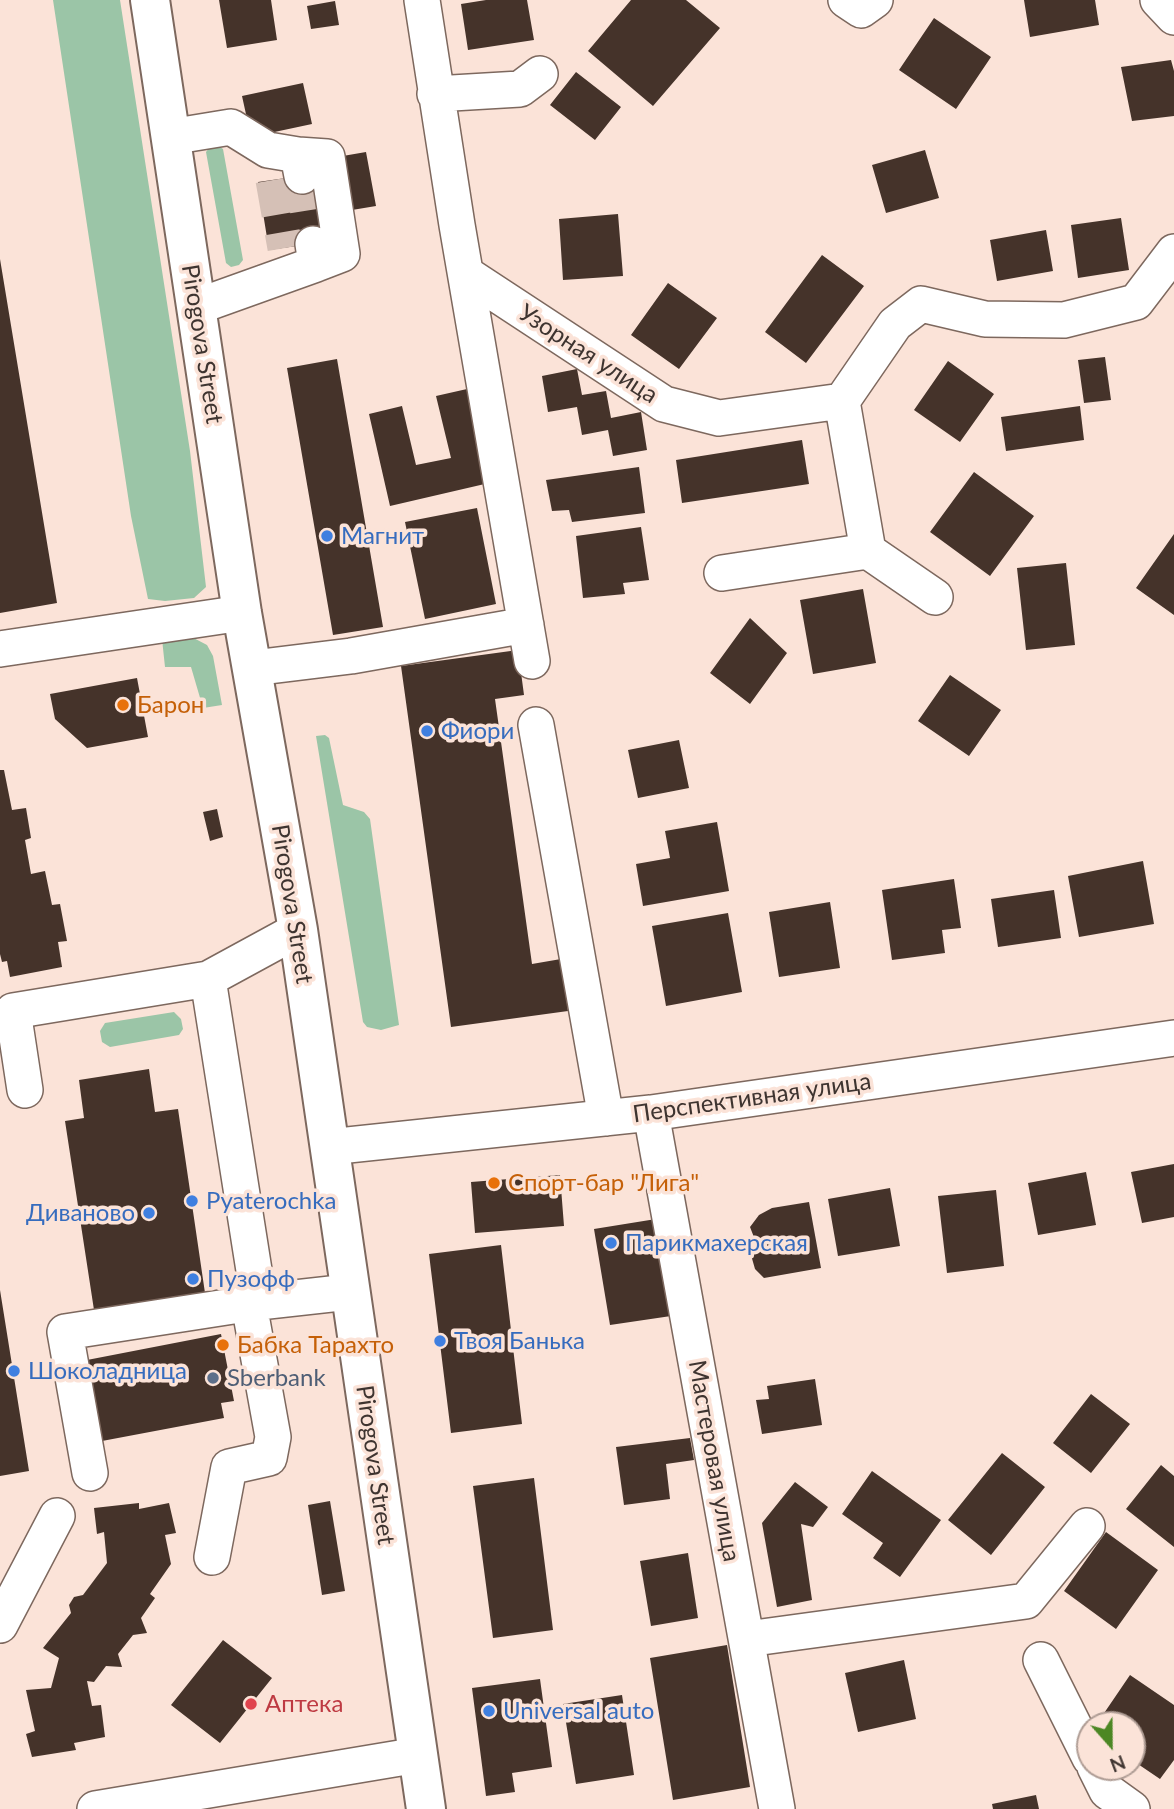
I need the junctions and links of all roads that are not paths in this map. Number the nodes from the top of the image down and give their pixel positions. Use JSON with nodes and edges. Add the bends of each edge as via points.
{"nodes":[{"id":1,"x":150,"y":0,"type":"edge"},
{"id":2,"x":422,"y":0,"type":"edge"},
{"id":3,"x":846,"y":0,"type":"edge"},
{"id":4,"x":876,"y":0,"type":"edge"},
{"id":5,"x":1158,"y":0,"type":"edge"},
{"id":6,"x":1174,"y":17,"type":"edge"},
{"id":7,"x":540,"y":74,"type":"dead end"},
{"id":8,"x":435,"y":94,"type":"junction"},
{"id":9,"x":170,"y":136,"type":"junction"},
{"id":10,"x":1174,"y":252,"type":"edge"},
{"id":11,"x":466,"y":274,"type":"junction"},
{"id":12,"x":196,"y":307,"type":"junction"},
{"id":13,"x":842,"y":401,"type":"junction"},
{"id":14,"x":867,"y":551,"type":"junction"},
{"id":15,"x":722,"y":573,"type":"dead end"},
{"id":16,"x":936,"y":597,"type":"dead end"},
{"id":17,"x":242,"y":613,"type":"junction"},
{"id":18,"x":526,"y":625,"type":"junction"},
{"id":19,"x":0,"y":649,"type":"edge"},
{"id":20,"x":532,"y":661,"type":"dead end"},
{"id":21,"x":253,"y":668,"type":"junction"},
{"id":22,"x":536,"y":725,"type":"dead end"},
{"id":23,"x":298,"y":930,"type":"junction"},
{"id":24,"x":208,"y":979,"type":"junction"},
{"id":25,"x":1174,"y":1038,"type":"edge"},
{"id":26,"x":24,"y":1090,"type":"dead end"},
{"id":27,"x":651,"y":1113,"type":"junction"},
{"id":28,"x":606,"y":1118,"type":"junction"},
{"id":29,"x":329,"y":1147,"type":"junction"},
{"id":30,"x":349,"y":1292,"type":"junction"},
{"id":31,"x":254,"y":1303,"type":"junction"},
{"id":32,"x":90,"y":1473,"type":"dead end"},
{"id":33,"x":57,"y":1516,"type":"dead end"},
{"id":34,"x":1087,"y":1526,"type":"dead end"},
{"id":35,"x":212,"y":1556,"type":"dead end"},
{"id":36,"x":0,"y":1625,"type":"edge"},
{"id":37,"x":747,"y":1639,"type":"junction"},
{"id":38,"x":1041,"y":1660,"type":"dead end"},
{"id":39,"x":1076,"y":1730,"type":"edge"},
{"id":40,"x":418,"y":1755,"type":"junction"},
{"id":41,"x":1102,"y":1781,"type":"edge"},
{"id":42,"x":95,"y":1809,"type":"edge"},
{"id":43,"x":426,"y":1809,"type":"edge"},
{"id":44,"x":778,"y":1809,"type":"edge"},
{"id":45,"x":1132,"y":1809,"type":"edge"}],
"edges":[{"from":1,"to":9,"type":"main road","name":"Pirogova Street"},
{"from":2,"to":8,"type":"street"},
{"from":3,"to":4,"type":"street","via":[[861,10]]},
{"from":5,"to":6,"type":"street"},
{"from":7,"to":8,"type":"street","via":[[520,89]]},
{"from":8,"to":11,"type":"street"},
{"from":9,"to":12,"type":"main road","name":"Pirogova Street"},
{"from":9,"to":12,"type":"street","via":[[231,127],[285,165],[327,157],[342,254],[301,257]]},
{"from":10,"to":13,"type":"street","via":[[1136,302],[1064,320],[985,319],[920,304],[895,324]]},
{"from":11,"to":13,"type":"street","name":"Узорная улица","via":[[664,404],[719,418]]},
{"from":11,"to":18,"type":"street"},
{"from":12,"to":17,"type":"main road","name":"Pirogova Street"},
{"from":13,"to":14,"type":"street"},
{"from":14,"to":15,"type":"street"},
{"from":14,"to":16,"type":"street"},
{"from":17,"to":19,"type":"street"},
{"from":17,"to":21,"type":"main road","name":"Pirogova Street"},
{"from":18,"to":20,"type":"street"},
{"from":18,"to":21,"type":"street"},
{"from":21,"to":23,"type":"main road","name":"Pirogova Street"},
{"from":22,"to":28,"type":"street"},
{"from":23,"to":24,"type":"street"},
{"from":23,"to":29,"type":"main road","name":"Pirogova Street"},
{"from":24,"to":26,"type":"street","via":[[13,1011]]},
{"from":24,"to":31,"type":"street"},
{"from":25,"to":27,"type":"street","name":"Перспективная улица"},
{"from":27,"to":28,"type":"street","name":"Перспективная улица"},
{"from":27,"to":37,"type":"street","name":"Мастеровая улица"},
{"from":28,"to":29,"type":"street","name":"Перспективная улица"},
{"from":29,"to":30,"type":"main road","name":"Pirogova Street"},
{"from":30,"to":31,"type":"street"},
{"from":30,"to":40,"type":"main road","name":"Pirogova Street"},
{"from":31,"to":32,"type":"street","via":[[65,1332]]},
{"from":31,"to":35,"type":"street","via":[[272,1437],[268,1458],[229,1467]]},
{"from":33,"to":36,"type":"street"},
{"from":34,"to":37,"type":"street","via":[[1026,1601]]},
{"from":37,"to":44,"type":"street","name":"Мастеровая улица"},
{"from":38,"to":39,"type":"street"},
{"from":40,"to":42,"type":"street"},
{"from":40,"to":43,"type":"main road","name":"Pirogova Street"},
{"from":41,"to":45,"type":"street","via":[[1107,1791]]}]}
